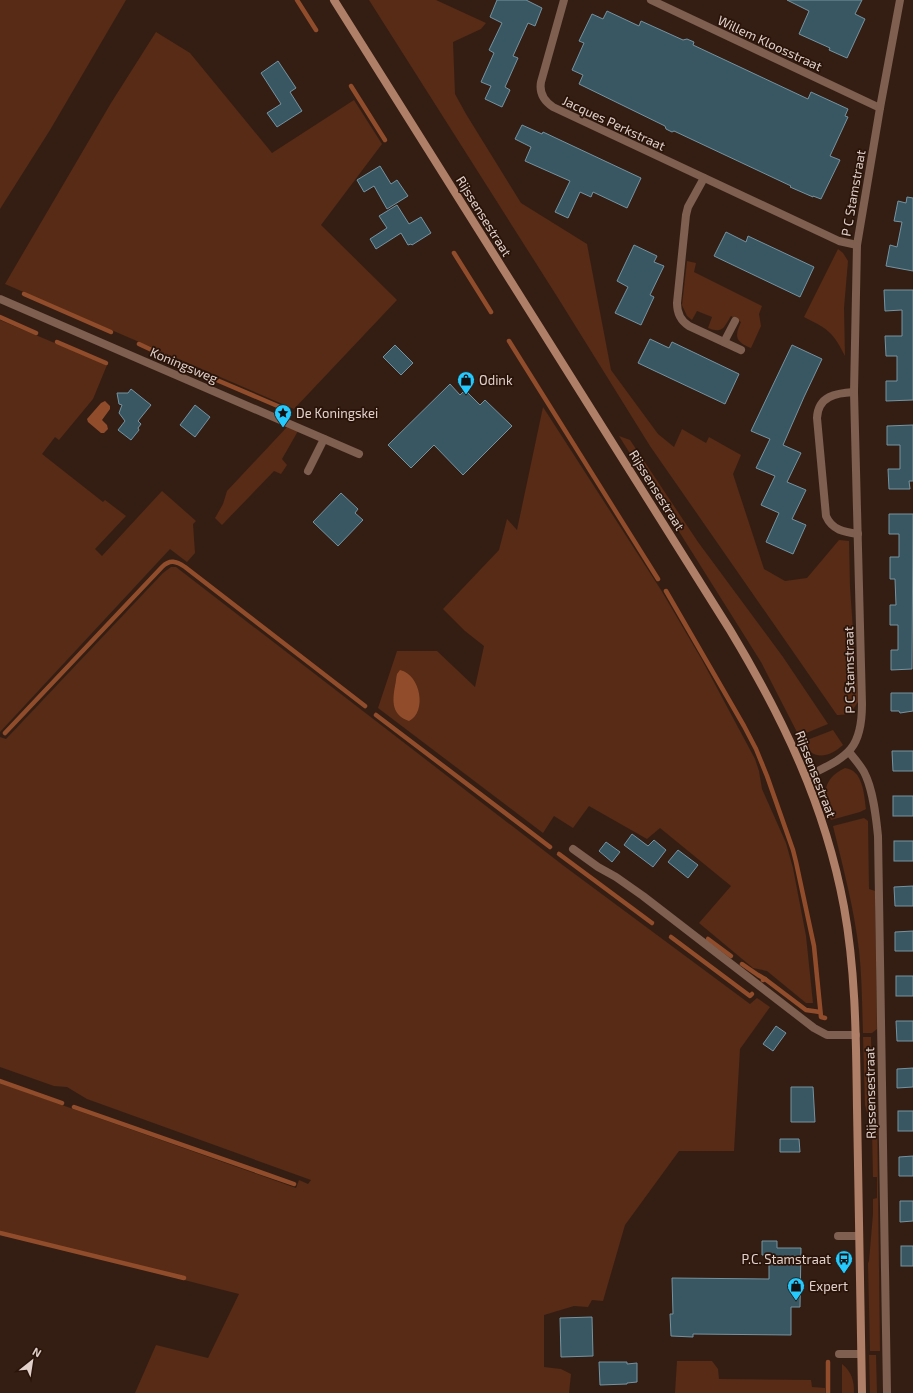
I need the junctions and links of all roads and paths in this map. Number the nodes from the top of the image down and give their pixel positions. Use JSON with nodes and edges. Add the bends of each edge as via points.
{"nodes":[{"id":1,"x":334,"y":0,"type":"edge"},
{"id":2,"x":564,"y":0,"type":"edge"},
{"id":3,"x":651,"y":0,"type":"edge"},
{"id":4,"x":900,"y":0,"type":"edge"},
{"id":5,"x":880,"y":108,"type":"junction"},
{"id":6,"x":704,"y":178,"type":"junction"},
{"id":7,"x":857,"y":245,"type":"junction"},
{"id":8,"x":0,"y":299,"type":"edge"},
{"id":9,"x":735,"y":321,"type":"dead end"},
{"id":10,"x":724,"y":342,"type":"junction"},
{"id":11,"x":741,"y":350,"type":"dead end"},
{"id":12,"x":854,"y":392,"type":"junction"},
{"id":13,"x":324,"y":439,"type":"junction"},
{"id":14,"x":359,"y":454,"type":"dead end"},
{"id":15,"x":308,"y":471,"type":"dead end"},
{"id":16,"x":858,"y":534,"type":"junction"},
{"id":17,"x":849,"y":752,"type":"junction"},
{"id":18,"x":806,"y":777,"type":"junction"},
{"id":19,"x":573,"y":849,"type":"dead end"},
{"id":20,"x":856,"y":1035,"type":"junction"},
{"id":21,"x":838,"y":1236,"type":"dead end"},
{"id":22,"x":859,"y":1236,"type":"junction"},
{"id":23,"x":839,"y":1354,"type":"dead end"},
{"id":24,"x":861,"y":1354,"type":"junction"},
{"id":25,"x":862,"y":1393,"type":"edge"},
{"id":26,"x":887,"y":1393,"type":"edge"}],
"edges":[{"from":1,"to":18,"type":"main road","name":"Rijssensestraat","via":[[730,630],[775,709]]},
{"from":2,"to":6,"type":"street","name":"Jacques Perkstraat","via":[[541,82],[541,93],[547,103]]},
{"from":3,"to":5,"type":"street","name":"Willem Kloosstraat"},
{"from":4,"to":5,"type":"street","name":"P C Stamstraat"},
{"from":5,"to":7,"type":"street","name":"P C Stamstraat"},
{"from":6,"to":7,"type":"street","name":"Jacques Perkstraat","via":[[839,241]]},
{"from":6,"to":10,"type":"street","via":[[686,215],[677,308],[686,324]]},
{"from":7,"to":12,"type":"street","name":"P C Stamstraat"},
{"from":8,"to":13,"type":"street","name":"Koningsweg"},
{"from":9,"to":10,"type":"street"},
{"from":10,"to":11,"type":"street"},
{"from":12,"to":16,"type":"street","name":"P C Stamstraat"},
{"from":12,"to":16,"type":"street","via":[[827,398],[820,406],[817,418],[826,516],[836,529]]},
{"from":13,"to":14,"type":"street","name":"Koningsweg"},
{"from":13,"to":15,"type":"street"},
{"from":16,"to":17,"type":"street","name":"P C Stamstraat","via":[[862,715],[858,735]]},
{"from":17,"to":18,"type":"street","name":"P C Stamstraat","via":[[839,761]]},
{"from":17,"to":26,"type":"street","name":"Rijssensestraat","via":[[864,771],[869,783],[878,836]]},
{"from":18,"to":20,"type":"main road","name":"Rijssensestraat","via":[[823,826],[844,906],[851,955]]},
{"from":19,"to":20,"type":"street","name":"Rijssensestraat","via":[[643,896],[814,1028],[827,1034]]},
{"from":20,"to":22,"type":"main road","name":"Rijssensestraat"},
{"from":21,"to":22,"type":"street"},
{"from":22,"to":24,"type":"main road","name":"Rijssensestraat"},
{"from":23,"to":24,"type":"street"},
{"from":24,"to":25,"type":"main road","name":"Rijssensestraat"}]}
